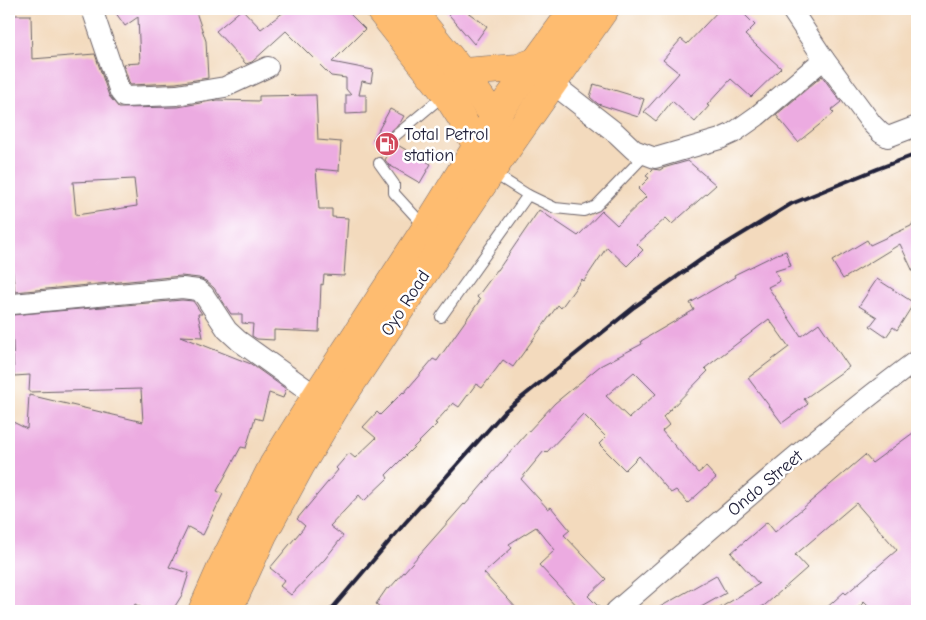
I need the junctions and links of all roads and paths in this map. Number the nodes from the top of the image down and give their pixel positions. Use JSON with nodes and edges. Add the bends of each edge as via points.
{"nodes":[{"id":1,"x":92,"y":9,"type":"edge"},
{"id":2,"x":379,"y":9,"type":"edge"},
{"id":3,"x":411,"y":9,"type":"edge"},
{"id":4,"x":574,"y":9,"type":"edge"},
{"id":5,"x":605,"y":9,"type":"edge"},
{"id":6,"x":791,"y":9,"type":"edge"},
{"id":7,"x":824,"y":59,"type":"junction"},
{"id":8,"x":536,"y":61,"type":"junction"},
{"id":9,"x":268,"y":67,"type":"dead end"},
{"id":10,"x":454,"y":83,"type":"junction"},
{"id":11,"x":552,"y":83,"type":"junction"},
{"id":12,"x":495,"y":117,"type":"junction"},
{"id":13,"x":917,"y":126,"type":"edge"},
{"id":14,"x":395,"y":136,"type":"dead end"},
{"id":15,"x":512,"y":143,"type":"junction"},
{"id":16,"x":477,"y":147,"type":"junction"},
{"id":17,"x":645,"y":155,"type":"junction"},
{"id":18,"x":379,"y":163,"type":"dead end"},
{"id":19,"x":491,"y":172,"type":"junction"},
{"id":20,"x":528,"y":195,"type":"junction"},
{"id":21,"x":426,"y":228,"type":"junction"},
{"id":22,"x":13,"y":304,"type":"dead end"},
{"id":23,"x":441,"y":317,"type":"dead end"},
{"id":24,"x":917,"y":360,"type":"edge"},
{"id":25,"x":316,"y":396,"type":"junction"},
{"id":26,"x":202,"y":611,"type":"edge"},
{"id":27,"x":228,"y":611,"type":"edge"},
{"id":28,"x":616,"y":611,"type":"edge"}],
"edges":[{"from":1,"to":9,"type":"street","via":[[124,97],[177,95],[225,87]]},
{"from":2,"to":10,"type":"main road"},
{"from":3,"to":10,"type":"main road"},
{"from":4,"to":8,"type":"main road","name":"Oyo Road"},
{"from":5,"to":11,"type":"main road","name":"Oyo Road"},
{"from":6,"to":7,"type":"street"},
{"from":7,"to":13,"type":"street","via":[[881,133],[888,137]]},
{"from":7,"to":17,"type":"street","via":[[757,116],[720,140],[655,158]]},
{"from":8,"to":10,"type":"main road"},
{"from":8,"to":12,"type":"main road","name":"Oyo Road"},
{"from":10,"to":12,"type":"main road"},
{"from":10,"to":14,"type":"lane"},
{"from":10,"to":16,"type":"main road","via":[[462,119]]},
{"from":11,"to":15,"type":"main road","name":"Oyo Road"},
{"from":11,"to":17,"type":"street","via":[[634,150]]},
{"from":12,"to":15,"type":"main road"},
{"from":12,"to":16,"type":"main road","name":"Oyo Road"},
{"from":15,"to":19,"type":"main road","name":"Oyo Road"},
{"from":16,"to":19,"type":"main road"},
{"from":16,"to":21,"type":"main road","name":"Oyo Road"},
{"from":17,"to":20,"type":"lane","via":[[596,206],[584,211],[556,208]]},
{"from":18,"to":21,"type":"lane","via":[[394,184],[394,193]]},
{"from":19,"to":20,"type":"lane"},
{"from":19,"to":27,"type":"main road","name":"Oyo Road","via":[[335,408],[264,533]]},
{"from":20,"to":23,"type":"lane"},
{"from":21,"to":25,"type":"main road","name":"Oyo Road"},
{"from":22,"to":25,"type":"street","via":[[182,288],[198,290],[239,341]]},
{"from":24,"to":28,"type":"street","name":"Ondo Street","via":[[743,501]]},
{"from":25,"to":26,"type":"main road","name":"Oyo Road","via":[[273,465]]}]}
